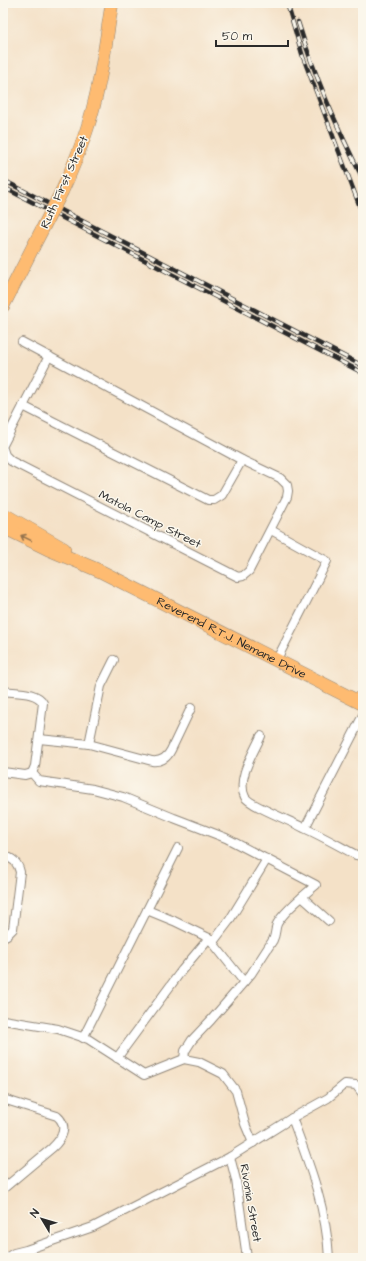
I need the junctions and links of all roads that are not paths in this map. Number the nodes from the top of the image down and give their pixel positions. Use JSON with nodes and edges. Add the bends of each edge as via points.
{"nodes":[{"id":1,"x":112,"y":3,"type":"edge"},
{"id":2,"x":3,"y":306,"type":"edge"},
{"id":3,"x":22,"y":342,"type":"dead end"},
{"id":4,"x":49,"y":356,"type":"junction"},
{"id":5,"x":23,"y":406,"type":"junction"},
{"id":6,"x":3,"y":445,"type":"edge"},
{"id":7,"x":3,"y":449,"type":"edge"},
{"id":8,"x":242,"y":460,"type":"junction"},
{"id":9,"x":3,"y":514,"type":"edge"},
{"id":10,"x":3,"y":527,"type":"edge"},
{"id":11,"x":271,"y":530,"type":"junction"},
{"id":12,"x":100,"y":571,"type":"junction"},
{"id":13,"x":114,"y":660,"type":"dead end"},
{"id":14,"x":276,"y":661,"type":"junction"},
{"id":15,"x":3,"y":691,"type":"edge"},
{"id":16,"x":363,"y":704,"type":"edge"},
{"id":17,"x":191,"y":708,"type":"dead end"},
{"id":18,"x":363,"y":715,"type":"edge"},
{"id":19,"x":261,"y":736,"type":"dead end"},
{"id":20,"x":39,"y":739,"type":"junction"},
{"id":21,"x":90,"y":744,"type":"junction"},
{"id":22,"x":3,"y":772,"type":"edge"},
{"id":23,"x":32,"y":773,"type":"junction"},
{"id":24,"x":305,"y":828,"type":"junction"},
{"id":25,"x":178,"y":848,"type":"dead end"},
{"id":26,"x":3,"y":856,"type":"edge"},
{"id":27,"x":363,"y":856,"type":"edge"},
{"id":28,"x":267,"y":859,"type":"junction"},
{"id":29,"x":302,"y":897,"type":"junction"},
{"id":30,"x":147,"y":910,"type":"junction"},
{"id":31,"x":329,"y":921,"type":"dead end"},
{"id":32,"x":3,"y":937,"type":"edge"},
{"id":33,"x":211,"y":940,"type":"junction"},
{"id":34,"x":244,"y":982,"type":"junction"},
{"id":35,"x":3,"y":1020,"type":"edge"},
{"id":36,"x":83,"y":1038,"type":"junction"},
{"id":37,"x":117,"y":1058,"type":"junction"},
{"id":38,"x":184,"y":1059,"type":"junction"},
{"id":39,"x":363,"y":1094,"type":"edge"},
{"id":40,"x":3,"y":1099,"type":"edge"},
{"id":41,"x":292,"y":1118,"type":"junction"},
{"id":42,"x":252,"y":1143,"type":"junction"},
{"id":43,"x":230,"y":1157,"type":"junction"},
{"id":44,"x":3,"y":1188,"type":"edge"},
{"id":45,"x":6,"y":1258,"type":"edge"},
{"id":46,"x":247,"y":1258,"type":"edge"},
{"id":47,"x":329,"y":1258,"type":"edge"}],
"edges":[{"from":1,"to":2,"type":"main road","name":"Ruth First Street","bridge":true,"via":[[100,74],[74,165]]},
{"from":3,"to":4,"type":"street"},
{"from":4,"to":5,"type":"street"},
{"from":4,"to":8,"type":"street"},
{"from":5,"to":6,"type":"street"},
{"from":5,"to":8,"type":"street","via":[[208,500],[214,500],[222,495]]},
{"from":7,"to":11,"type":"street","name":"Matola Camp Street","via":[[11,461],[238,577],[249,571]]},
{"from":8,"to":11,"type":"street","via":[[280,478],[287,485],[286,497]]},
{"from":9,"to":12,"type":"main road","name":"Reverend R.T.J. Nemane Drive"},
{"from":12,"to":10,"type":"main road","name":"Reverend R.T.J. Nemane Drive","one_way":true},
{"from":11,"to":14,"type":"street","via":[[327,561]]},
{"from":12,"to":14,"type":"main road","name":"Reverend R.T.J. Nemane Drive"},
{"from":13,"to":21,"type":"street","via":[[101,686]]},
{"from":14,"to":16,"type":"main road","name":"Reverend R.T.J. Nemane Drive"},
{"from":15,"to":20,"type":"street","via":[[40,699],[43,705]]},
{"from":17,"to":21,"type":"street","via":[[168,756],[159,761]]},
{"from":18,"to":24,"type":"street"},
{"from":19,"to":24,"type":"street","via":[[244,772],[242,786],[245,798]]},
{"from":20,"to":21,"type":"street"},
{"from":20,"to":23,"type":"street"},
{"from":22,"to":23,"type":"street","via":[[25,775]]},
{"from":23,"to":28,"type":"street","via":[[39,781],[92,789],[123,797],[226,838]]},
{"from":24,"to":27,"type":"street","via":[[356,855]]},
{"from":25,"to":30,"type":"street"},
{"from":26,"to":32,"type":"street","via":[[16,862],[20,872],[13,929]]},
{"from":28,"to":29,"type":"street","via":[[316,885]]},
{"from":28,"to":33,"type":"street","via":[[229,921]]},
{"from":29,"to":31,"type":"street"},
{"from":29,"to":34,"type":"street","via":[[278,923],[273,940]]},
{"from":30,"to":33,"type":"street"},
{"from":30,"to":36,"type":"street"},
{"from":33,"to":34,"type":"street"},
{"from":33,"to":37,"type":"street","via":[[182,970]]},
{"from":34,"to":38,"type":"street","via":[[192,1040],[185,1051]]},
{"from":35,"to":36,"type":"street","via":[[58,1029]]},
{"from":36,"to":37,"type":"street"},
{"from":37,"to":38,"type":"street","via":[[144,1075]]},
{"from":38,"to":42,"type":"street","via":[[199,1062],[223,1074],[236,1091]]},
{"from":39,"to":41,"type":"street","name":"Rivonia Street","via":[[356,1085],[345,1084],[328,1098]]},
{"from":40,"to":44,"type":"street","via":[[57,1116],[64,1131],[59,1142]]},
{"from":41,"to":42,"type":"street","name":"Rivonia Street"},
{"from":41,"to":47,"type":"street","via":[[317,1190]]},
{"from":42,"to":43,"type":"street","name":"Rivonia Street"},
{"from":43,"to":45,"type":"street","via":[[92,1226]]},
{"from":43,"to":46,"type":"street","name":"Rivonia Street","via":[[236,1180]]}]}
